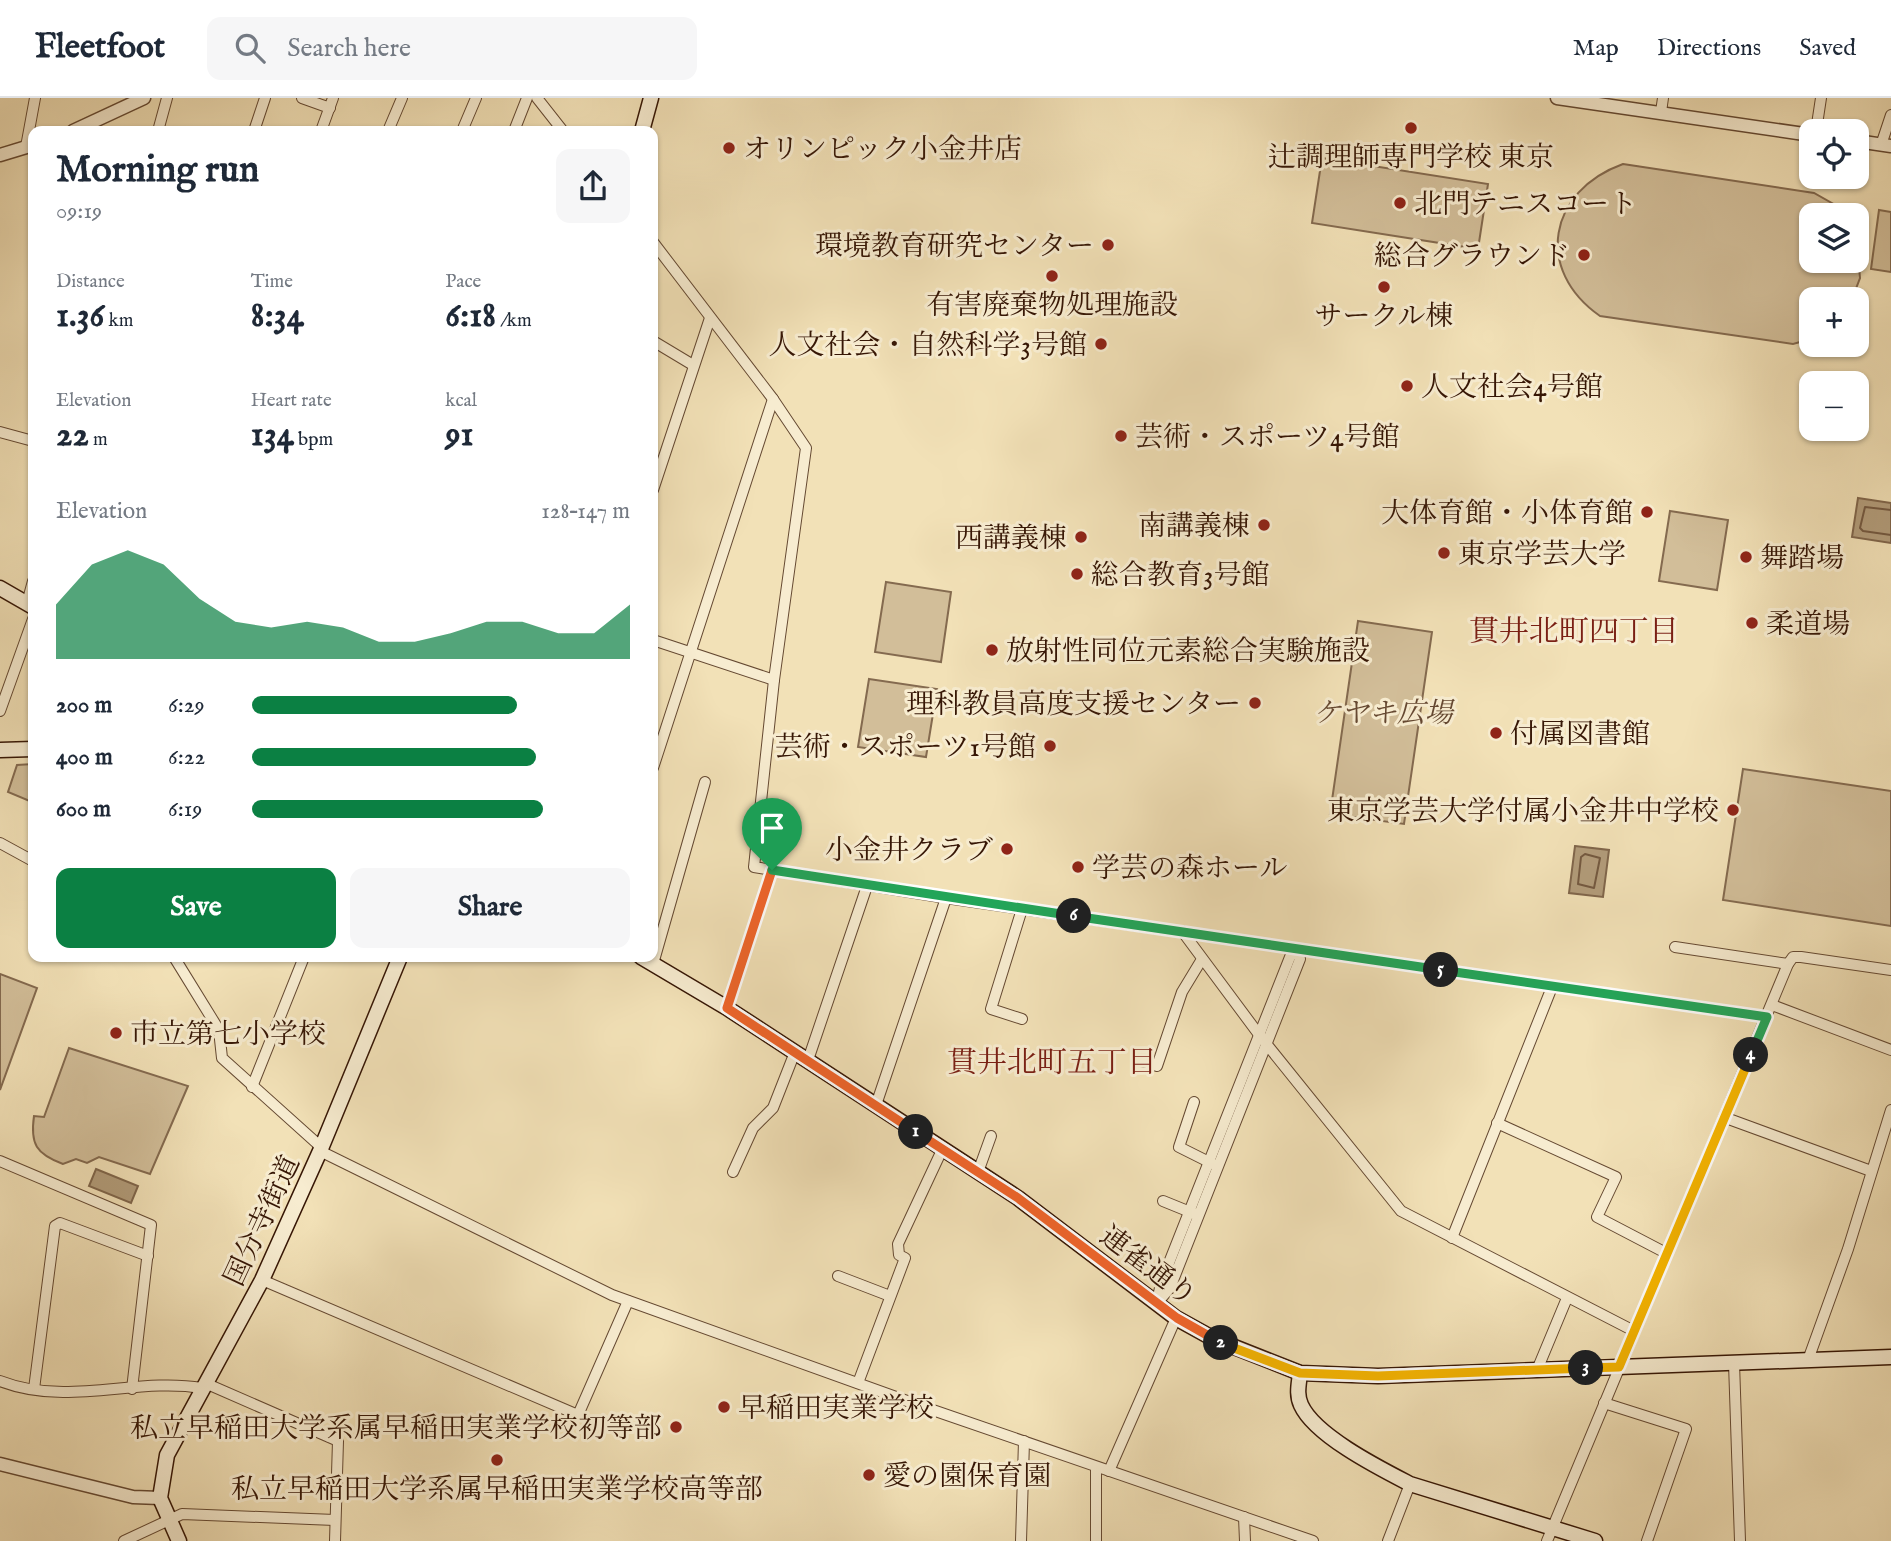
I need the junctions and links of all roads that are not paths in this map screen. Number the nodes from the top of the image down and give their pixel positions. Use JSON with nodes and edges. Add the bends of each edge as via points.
{"nodes":[{"id":1,"x":35,"y":98,"type":"edge"},
{"id":2,"x":144,"y":98,"type":"edge"},
{"id":3,"x":167,"y":98,"type":"edge"},
{"id":4,"x":265,"y":98,"type":"edge"},
{"id":5,"x":302,"y":98,"type":"edge"},
{"id":6,"x":402,"y":98,"type":"edge"},
{"id":7,"x":476,"y":98,"type":"edge"},
{"id":8,"x":527,"y":98,"type":"edge"},
{"id":9,"x":537,"y":98,"type":"edge"},
{"id":10,"x":651,"y":98,"type":"edge"},
{"id":11,"x":1557,"y":98,"type":"edge"},
{"id":12,"x":1662,"y":98,"type":"edge"},
{"id":13,"x":1821,"y":98,"type":"edge"},
{"id":14,"x":332,"y":103,"type":"edge"},
{"id":15,"x":1661,"y":112,"type":"junction"},
{"id":16,"x":1891,"y":115,"type":"edge"},
{"id":17,"x":1818,"y":119,"type":"edge"},
{"id":18,"x":32,"y":126,"type":"edge"},
{"id":19,"x":85,"y":126,"type":"edge"},
{"id":20,"x":159,"y":126,"type":"edge"},
{"id":21,"x":256,"y":126,"type":"edge"},
{"id":22,"x":323,"y":126,"type":"edge"},
{"id":23,"x":390,"y":126,"type":"edge"},
{"id":24,"x":465,"y":126,"type":"edge"},
{"id":25,"x":516,"y":126,"type":"edge"},
{"id":26,"x":559,"y":126,"type":"edge"},
{"id":27,"x":643,"y":126,"type":"edge"},
{"id":28,"x":1799,"y":133,"type":"edge"},
{"id":29,"x":1886,"y":146,"type":"edge"},
{"id":30,"x":28,"y":147,"type":"edge"},
{"id":31,"x":0,"y":155,"type":"edge"},
{"id":32,"x":658,"y":249,"type":"edge"},
{"id":33,"x":710,"y":318,"type":"junction"},
{"id":34,"x":658,"y":344,"type":"edge"},
{"id":35,"x":693,"y":365,"type":"junction"},
{"id":36,"x":773,"y":399,"type":"junction"},
{"id":37,"x":0,"y":432,"type":"edge"},
{"id":38,"x":28,"y":440,"type":"edge"},
{"id":39,"x":658,"y":474,"type":"edge"},
{"id":40,"x":0,"y":588,"type":"edge"},
{"id":41,"x":28,"y":604,"type":"edge"},
{"id":42,"x":28,"y":633,"type":"edge"},
{"id":43,"x":658,"y":642,"type":"edge"},
{"id":44,"x":690,"y":653,"type":"junction"},
{"id":45,"x":774,"y":680,"type":"junction"},
{"id":46,"x":0,"y":711,"type":"edge"},
{"id":47,"x":28,"y":748,"type":"edge"},
{"id":48,"x":0,"y":750,"type":"edge"},
{"id":49,"x":658,"y":752,"type":"edge"},
{"id":50,"x":705,"y":782,"type":"dead end"},
{"id":51,"x":0,"y":843,"type":"edge"},
{"id":52,"x":28,"y":858,"type":"edge"},
{"id":53,"x":772,"y":870,"type":"junction"},
{"id":54,"x":867,"y":886,"type":"junction"},
{"id":55,"x":946,"y":898,"type":"junction"},
{"id":56,"x":1022,"y":909,"type":"junction"},
{"id":57,"x":658,"y":927,"type":"edge"},
{"id":58,"x":1182,"y":932,"type":"junction"},
{"id":59,"x":1675,"y":947,"type":"dead end"},
{"id":60,"x":1298,"y":949,"type":"junction"},
{"id":61,"x":1202,"y":959,"type":"junction"},
{"id":62,"x":177,"y":962,"type":"edge"},
{"id":63,"x":302,"y":962,"type":"edge"},
{"id":64,"x":398,"y":962,"type":"edge"},
{"id":65,"x":649,"y":962,"type":"edge"},
{"id":66,"x":1788,"y":964,"type":"junction"},
{"id":67,"x":1891,"y":970,"type":"edge"},
{"id":68,"x":1552,"y":987,"type":"junction"},
{"id":69,"x":1772,"y":1005,"type":"junction"},
{"id":70,"x":727,"y":1008,"type":"junction"},
{"id":71,"x":1767,"y":1017,"type":"junction"},
{"id":72,"x":1022,"y":1018,"type":"dead end"},
{"id":73,"x":1260,"y":1036,"type":"junction"},
{"id":74,"x":1268,"y":1045,"type":"junction"},
{"id":75,"x":1891,"y":1050,"type":"edge"},
{"id":76,"x":795,"y":1052,"type":"junction"},
{"id":77,"x":808,"y":1060,"type":"junction"},
{"id":78,"x":1141,"y":1061,"type":"dead end"},
{"id":79,"x":252,"y":1087,"type":"junction"},
{"id":80,"x":1194,"y":1102,"type":"dead end"},
{"id":81,"x":876,"y":1105,"type":"junction"},
{"id":82,"x":1891,"y":1110,"type":"edge"},
{"id":83,"x":1726,"y":1118,"type":"junction"},
{"id":84,"x":1497,"y":1123,"type":"junction"},
{"id":85,"x":991,"y":1136,"type":"dead end"},
{"id":86,"x":320,"y":1149,"type":"junction"},
{"id":87,"x":942,"y":1150,"type":"junction"},
{"id":88,"x":0,"y":1161,"type":"edge"},
{"id":89,"x":1214,"y":1165,"type":"junction"},
{"id":90,"x":1871,"y":1171,"type":"junction"},
{"id":91,"x":733,"y":1172,"type":"dead end"},
{"id":92,"x":978,"y":1172,"type":"junction"},
{"id":93,"x":1163,"y":1201,"type":"dead end"},
{"id":94,"x":1194,"y":1214,"type":"junction"},
{"id":95,"x":1452,"y":1238,"type":"junction"},
{"id":96,"x":1666,"y":1253,"type":"junction"},
{"id":97,"x":148,"y":1256,"type":"junction"},
{"id":98,"x":838,"y":1276,"type":"dead end"},
{"id":99,"x":262,"y":1280,"type":"junction"},
{"id":100,"x":890,"y":1296,"type":"junction"},
{"id":101,"x":1567,"y":1298,"type":"junction"},
{"id":102,"x":628,"y":1301,"type":"junction"},
{"id":103,"x":1157,"y":1303,"type":"junction"},
{"id":104,"x":1177,"y":1318,"type":"junction"},
{"id":105,"x":1634,"y":1331,"type":"junction"},
{"id":106,"x":1891,"y":1357,"type":"edge"},
{"id":107,"x":1808,"y":1360,"type":"junction"},
{"id":108,"x":1734,"y":1363,"type":"junction"},
{"id":109,"x":1619,"y":1367,"type":"junction"},
{"id":110,"x":1537,"y":1370,"type":"junction"},
{"id":111,"x":1300,"y":1373,"type":"junction"},
{"id":112,"x":0,"y":1381,"type":"edge"},
{"id":113,"x":858,"y":1383,"type":"junction"},
{"id":114,"x":204,"y":1385,"type":"junction"},
{"id":115,"x":34,"y":1389,"type":"junction"},
{"id":116,"x":132,"y":1389,"type":"junction"},
{"id":117,"x":1604,"y":1403,"type":"junction"},
{"id":118,"x":1024,"y":1441,"type":"junction"},
{"id":119,"x":0,"y":1464,"type":"edge"},
{"id":120,"x":1096,"y":1467,"type":"junction"},
{"id":121,"x":1109,"y":1471,"type":"junction"},
{"id":122,"x":1410,"y":1484,"type":"junction"},
{"id":123,"x":160,"y":1499,"type":"junction"},
{"id":124,"x":1244,"y":1517,"type":"junction"},
{"id":125,"x":335,"y":1520,"type":"junction"},
{"id":126,"x":169,"y":1521,"type":"junction"},
{"id":127,"x":1550,"y":1535,"type":"edge"},
{"id":128,"x":124,"y":1541,"type":"edge"},
{"id":129,"x":180,"y":1541,"type":"edge"},
{"id":130,"x":335,"y":1541,"type":"edge"},
{"id":131,"x":1021,"y":1541,"type":"edge"},
{"id":132,"x":1096,"y":1541,"type":"edge"},
{"id":133,"x":1245,"y":1541,"type":"edge"},
{"id":134,"x":1313,"y":1541,"type":"edge"},
{"id":135,"x":1388,"y":1541,"type":"edge"},
{"id":136,"x":1595,"y":1541,"type":"edge"},
{"id":137,"x":1647,"y":1541,"type":"edge"},
{"id":138,"x":1740,"y":1541,"type":"edge"}],
"edges":[{"from":1,"to":18,"type":"street"},
{"from":2,"to":19,"type":"street"},
{"from":3,"to":20,"type":"street"},
{"from":4,"to":21,"type":"street"},
{"from":5,"to":14,"type":"street"},
{"from":6,"to":23,"type":"street"},
{"from":7,"to":24,"type":"street"},
{"from":8,"to":25,"type":"street"},
{"from":9,"to":26,"type":"street"},
{"from":10,"to":27,"type":"main road"},
{"from":11,"to":15,"type":"street"},
{"from":12,"to":15,"type":"street"},
{"from":13,"to":17,"type":"street"},
{"from":14,"to":22,"type":"street"},
{"from":15,"to":28,"type":"street"},
{"from":16,"to":29,"type":"street"},
{"from":30,"to":31,"type":"street"},
{"from":32,"to":33,"type":"street"},
{"from":33,"to":35,"type":"street"},
{"from":33,"to":36,"type":"street"},
{"from":34,"to":35,"type":"street"},
{"from":35,"to":39,"type":"street"},
{"from":36,"to":44,"type":"street"},
{"from":36,"to":45,"type":"street","via":[[806,448]]},
{"from":37,"to":38,"type":"street"},
{"from":40,"to":41,"type":"main road"},
{"from":42,"to":46,"type":"street"},
{"from":43,"to":44,"type":"street"},
{"from":44,"to":45,"type":"street"},
{"from":44,"to":49,"type":"street"},
{"from":45,"to":53,"type":"street","via":[[754,867]]},
{"from":47,"to":48,"type":"main road"},
{"from":50,"to":57,"type":"street"},
{"from":51,"to":52,"type":"street"},
{"from":53,"to":54,"type":"street"},
{"from":53,"to":70,"type":"street"},
{"from":54,"to":55,"type":"street"},
{"from":54,"to":77,"type":"street"},
{"from":55,"to":56,"type":"street"},
{"from":55,"to":81,"type":"street"},
{"from":56,"to":58,"type":"street"},
{"from":56,"to":72,"type":"street","via":[[991,1009]]},
{"from":58,"to":60,"type":"street"},
{"from":58,"to":61,"type":"street"},
{"from":59,"to":66,"type":"street"},
{"from":60,"to":68,"type":"street"},
{"from":60,"to":73,"type":"street","via":[[1290,957]]},
{"from":60,"to":74,"type":"street","via":[[1300,959]]},
{"from":61,"to":73,"type":"street"},
{"from":61,"to":78,"type":"street","via":[[1182,992],[1157,1066]]},
{"from":62,"to":79,"type":"street","via":[[219,1030],[222,1058]]},
{"from":63,"to":79,"type":"street"},
{"from":64,"to":86,"type":"main road","name":"国分寺街道"},
{"from":65,"to":70,"type":"main road","name":"連雀通り"},
{"from":66,"to":67,"type":"street","via":[[1793,957],[1801,957]]},
{"from":66,"to":69,"type":"street"},
{"from":68,"to":71,"type":"street"},
{"from":68,"to":84,"type":"street"},
{"from":69,"to":71,"type":"street"},
{"from":69,"to":75,"type":"street"},
{"from":70,"to":76,"type":"main road","name":"連雀通り"},
{"from":71,"to":83,"type":"street"},
{"from":73,"to":74,"type":"street"},
{"from":73,"to":89,"type":"street"},
{"from":74,"to":89,"type":"street"},
{"from":74,"to":95,"type":"street","via":[[1401,1211]]},
{"from":76,"to":77,"type":"main road","name":"連雀通り"},
{"from":76,"to":91,"type":"street","via":[[773,1108],[753,1128]]},
{"from":77,"to":81,"type":"main road","name":"連雀通り"},
{"from":79,"to":86,"type":"street"},
{"from":80,"to":89,"type":"street","via":[[1179,1147]]},
{"from":81,"to":87,"type":"main road","name":"連雀通り"},
{"from":82,"to":90,"type":"street"},
{"from":83,"to":90,"type":"street"},
{"from":83,"to":96,"type":"street"},
{"from":84,"to":95,"type":"street"},
{"from":84,"to":96,"type":"street","via":[[1616,1177],[1597,1217]]},
{"from":85,"to":92,"type":"street"},
{"from":86,"to":99,"type":"main road","name":"国分寺街道"},
{"from":86,"to":102,"type":"street"},
{"from":87,"to":92,"type":"main road","name":"連雀通り"},
{"from":87,"to":100,"type":"street","via":[[898,1244],[905,1258]]},
{"from":88,"to":97,"type":"street","via":[[151,1225]]},
{"from":89,"to":94,"type":"street"},
{"from":90,"to":107,"type":"street"},
{"from":92,"to":103,"type":"main road","name":"連雀通り"},
{"from":93,"to":94,"type":"street"},
{"from":94,"to":103,"type":"street","via":[[1161,1283]]},
{"from":95,"to":101,"type":"street"},
{"from":96,"to":105,"type":"street"},
{"from":97,"to":115,"type":"street","via":[[60,1223],[55,1226]]},
{"from":97,"to":116,"type":"street"},
{"from":98,"to":100,"type":"street"},
{"from":99,"to":102,"type":"street","via":[[578,1415]]},
{"from":99,"to":114,"type":"main road","name":"国分寺街道"},
{"from":100,"to":113,"type":"street"},
{"from":101,"to":105,"type":"street"},
{"from":101,"to":110,"type":"street"},
{"from":102,"to":113,"type":"street"},
{"from":103,"to":104,"type":"main road","name":"連雀通り"},
{"from":104,"to":111,"type":"main road","name":"連雀通り","via":[[1247,1355]]},
{"from":104,"to":121,"type":"street"},
{"from":105,"to":109,"type":"street"},
{"from":106,"to":107,"type":"main road","name":"連雀通り"},
{"from":107,"to":108,"type":"main road","name":"連雀通り"},
{"from":108,"to":109,"type":"main road","name":"連雀通り"},
{"from":108,"to":138,"type":"street"},
{"from":109,"to":110,"type":"main road","name":"連雀通り"},
{"from":109,"to":117,"type":"street"},
{"from":110,"to":111,"type":"main road","name":"連雀通り","via":[[1378,1376]]},
{"from":111,"to":122,"type":"main road","via":[[1298,1397],[1312,1419],[1351,1450]]},
{"from":112,"to":115,"type":"street"},
{"from":113,"to":118,"type":"street"},
{"from":114,"to":116,"type":"street"},
{"from":114,"to":123,"type":"main road","name":"国分寺街道","via":[[167,1455]]},
{"from":114,"to":125,"type":"street","via":[[338,1441]]},
{"from":115,"to":116,"type":"street","via":[[76,1394]]},
{"from":117,"to":127,"type":"street"},
{"from":117,"to":137,"type":"street","via":[[1686,1429]]},
{"from":118,"to":120,"type":"street"},
{"from":118,"to":131,"type":"street"},
{"from":119,"to":123,"type":"street","via":[[133,1497]]},
{"from":120,"to":121,"type":"street"},
{"from":120,"to":132,"type":"street"},
{"from":121,"to":124,"type":"street"},
{"from":122,"to":127,"type":"main road"},
{"from":122,"to":135,"type":"street"},
{"from":123,"to":126,"type":"main road"},
{"from":124,"to":133,"type":"street"},
{"from":124,"to":134,"type":"street"},
{"from":125,"to":126,"type":"street","via":[[182,1514]]},
{"from":125,"to":130,"type":"street"},
{"from":126,"to":128,"type":"street"},
{"from":126,"to":129,"type":"main road"},
{"from":127,"to":136,"type":"main road"}]}
